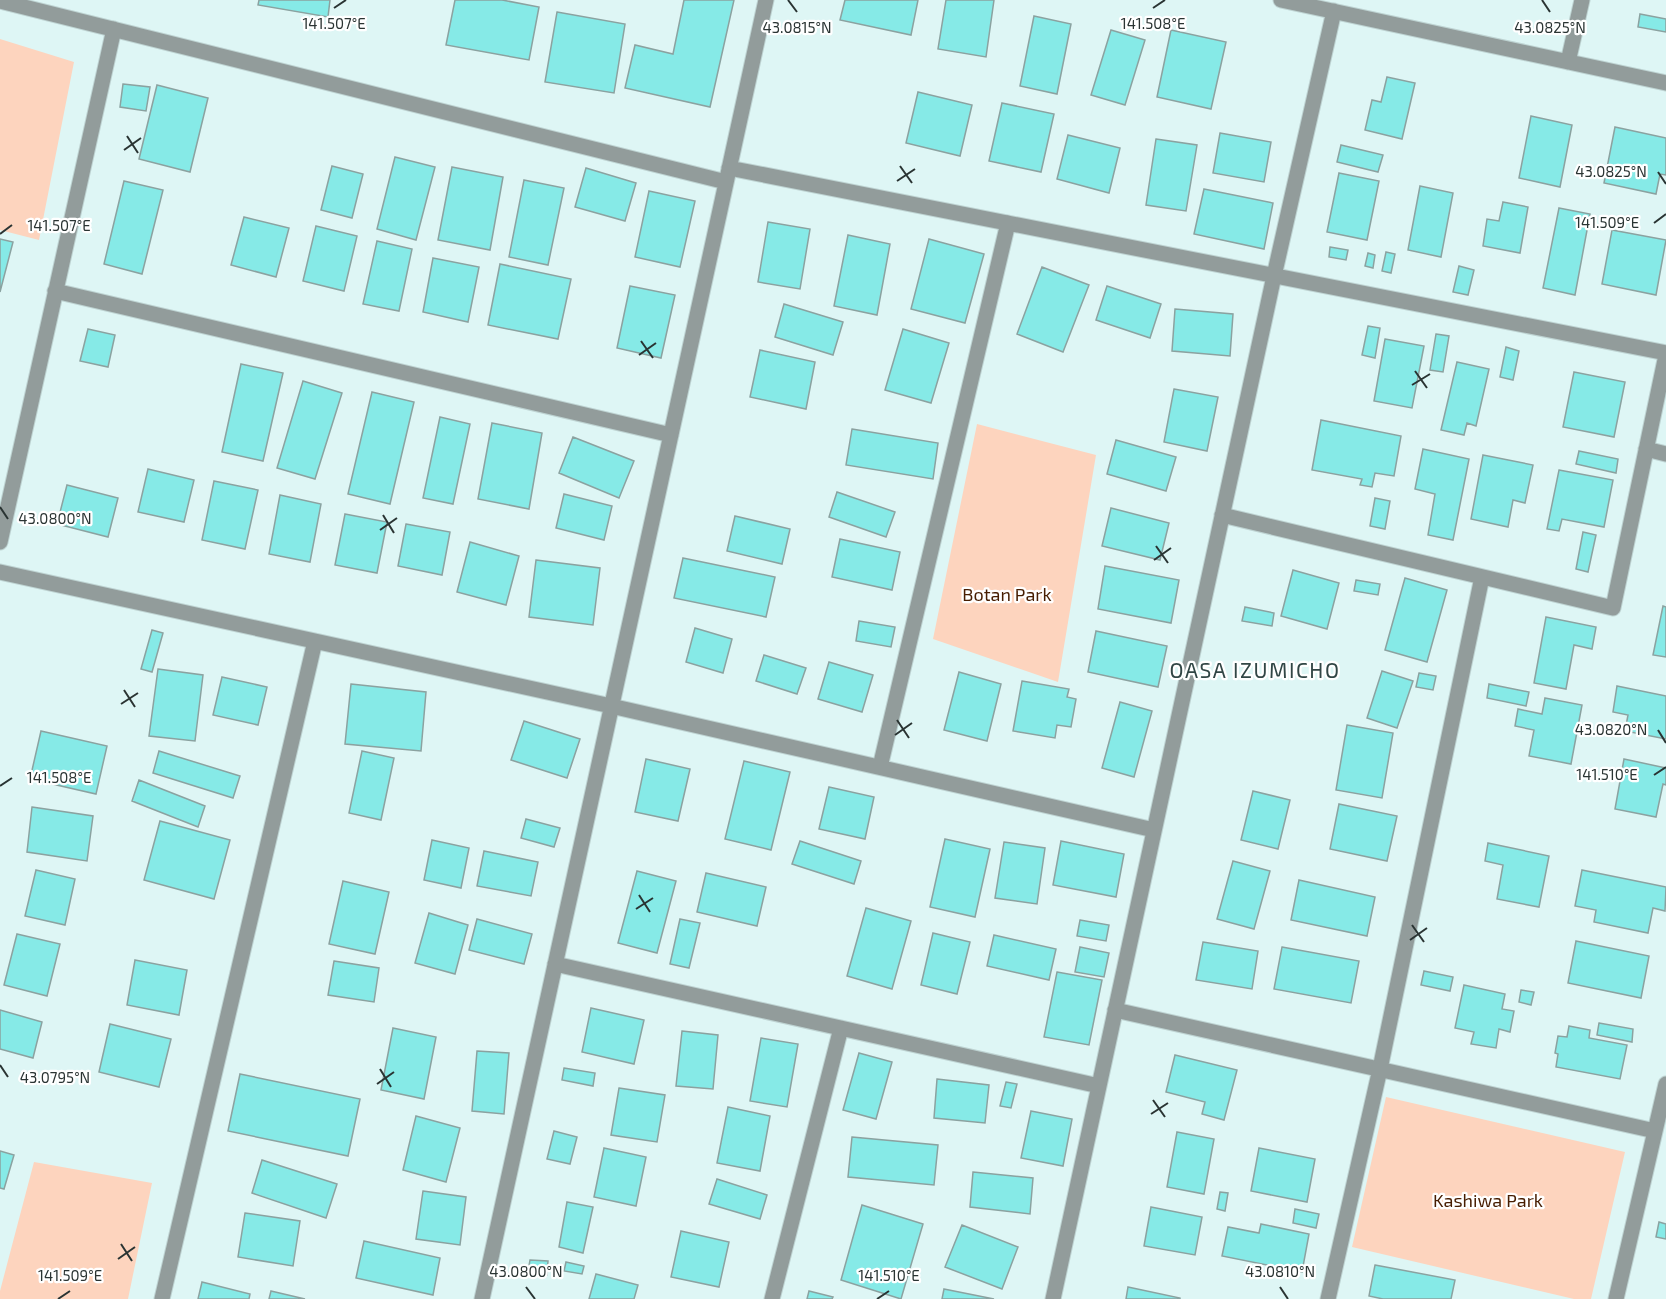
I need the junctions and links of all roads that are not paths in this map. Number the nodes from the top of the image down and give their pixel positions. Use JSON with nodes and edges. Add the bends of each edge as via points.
{"nodes":[{"id":1,"x":766,"y":0,"type":"edge"},
{"id":2,"x":1281,"y":0,"type":"edge"},
{"id":3,"x":1582,"y":0,"type":"edge"},
{"id":4,"x":0,"y":1,"type":"edge"},
{"id":5,"x":1334,"y":11,"type":"junction"},
{"id":6,"x":114,"y":29,"type":"junction"},
{"id":7,"x":1568,"y":62,"type":"junction"},
{"id":8,"x":1666,"y":83,"type":"edge"},
{"id":9,"x":728,"y":175,"type":"junction"},
{"id":10,"x":1008,"y":223,"type":"junction"},
{"id":11,"x":1274,"y":276,"type":"junction"},
{"id":12,"x":55,"y":291,"type":"junction"},
{"id":13,"x":1666,"y":354,"type":"edge"},
{"id":14,"x":671,"y":435,"type":"junction"},
{"id":15,"x":1647,"y":449,"type":"junction"},
{"id":16,"x":1666,"y":454,"type":"edge"},
{"id":17,"x":1222,"y":515,"type":"junction"},
{"id":18,"x":0,"y":542,"type":"edge"},
{"id":19,"x":0,"y":572,"type":"edge"},
{"id":20,"x":1482,"y":577,"type":"junction"},
{"id":21,"x":315,"y":641,"type":"junction"},
{"id":22,"x":611,"y":706,"type":"junction"},
{"id":23,"x":880,"y":768,"type":"junction"},
{"id":24,"x":1154,"y":830,"type":"junction"},
{"id":25,"x":555,"y":964,"type":"junction"},
{"id":26,"x":1115,"y":1010,"type":"junction"},
{"id":27,"x":841,"y":1028,"type":"junction"},
{"id":28,"x":1380,"y":1069,"type":"junction"},
{"id":29,"x":1666,"y":1084,"type":"edge"},
{"id":30,"x":1099,"y":1086,"type":"junction"},
{"id":31,"x":1655,"y":1131,"type":"junction"},
{"id":32,"x":162,"y":1299,"type":"edge"},
{"id":33,"x":482,"y":1299,"type":"edge"},
{"id":34,"x":772,"y":1299,"type":"edge"},
{"id":35,"x":1053,"y":1299,"type":"edge"},
{"id":36,"x":1328,"y":1299,"type":"edge"},
{"id":37,"x":1616,"y":1299,"type":"edge"}],
"edges":[{"from":1,"to":9,"type":"street"},
{"from":2,"to":5,"type":"street"},
{"from":3,"to":7,"type":"street"},
{"from":4,"to":6,"type":"street"},
{"from":5,"to":7,"type":"street"},
{"from":5,"to":11,"type":"street"},
{"from":6,"to":9,"type":"street"},
{"from":6,"to":12,"type":"street"},
{"from":7,"to":8,"type":"street"},
{"from":9,"to":10,"type":"street"},
{"from":9,"to":14,"type":"street"},
{"from":10,"to":11,"type":"street"},
{"from":10,"to":23,"type":"street"},
{"from":11,"to":13,"type":"street"},
{"from":11,"to":17,"type":"street"},
{"from":12,"to":14,"type":"street"},
{"from":12,"to":18,"type":"street"},
{"from":13,"to":15,"type":"street"},
{"from":14,"to":22,"type":"street"},
{"from":15,"to":16,"type":"street"},
{"from":15,"to":20,"type":"street","via":[[1613,608]]},
{"from":17,"to":20,"type":"street"},
{"from":17,"to":24,"type":"street"},
{"from":19,"to":21,"type":"street"},
{"from":20,"to":28,"type":"street"},
{"from":21,"to":22,"type":"street"},
{"from":21,"to":32,"type":"street"},
{"from":22,"to":23,"type":"street"},
{"from":22,"to":25,"type":"street"},
{"from":23,"to":24,"type":"street"},
{"from":24,"to":26,"type":"street"},
{"from":25,"to":27,"type":"street"},
{"from":25,"to":33,"type":"street"},
{"from":26,"to":28,"type":"street"},
{"from":26,"to":30,"type":"street"},
{"from":27,"to":30,"type":"street"},
{"from":27,"to":34,"type":"street"},
{"from":28,"to":31,"type":"street"},
{"from":28,"to":36,"type":"street"},
{"from":29,"to":31,"type":"street"},
{"from":30,"to":35,"type":"street"},
{"from":31,"to":37,"type":"street"}]}
